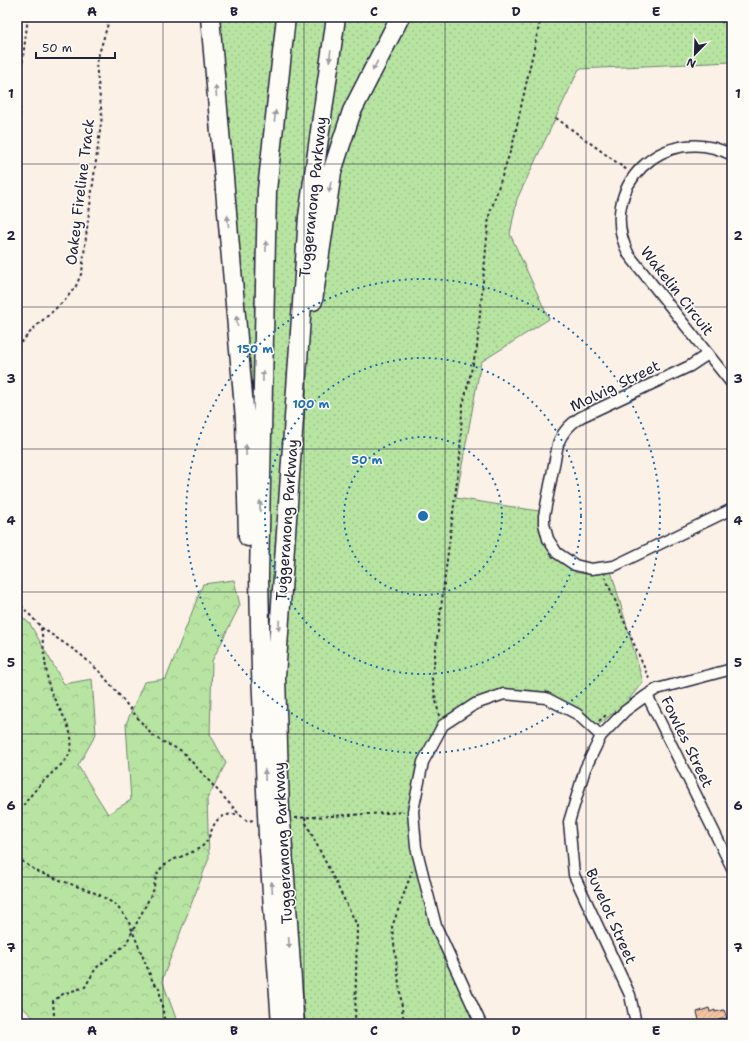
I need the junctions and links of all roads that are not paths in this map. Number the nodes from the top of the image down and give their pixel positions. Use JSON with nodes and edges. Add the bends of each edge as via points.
{"nodes":[{"id":1,"x":210,"y":17,"type":"edge"},
{"id":2,"x":286,"y":17,"type":"edge"},
{"id":3,"x":336,"y":17,"type":"edge"},
{"id":4,"x":400,"y":17,"type":"edge"},
{"id":5,"x":732,"y":155,"type":"edge"},
{"id":6,"x":708,"y":354,"type":"junction"},
{"id":7,"x":732,"y":384,"type":"edge"},
{"id":8,"x":732,"y":509,"type":"edge"},
{"id":9,"x":285,"y":544,"type":"junction"},
{"id":10,"x":732,"y":669,"type":"edge"},
{"id":11,"x":261,"y":671,"type":"junction"},
{"id":12,"x":647,"y":694,"type":"junction"},
{"id":13,"x":597,"y":732,"type":"junction"},
{"id":14,"x":273,"y":816,"type":"junction"},
{"id":15,"x":275,"y":835,"type":"junction"},
{"id":16,"x":732,"y":868,"type":"edge"},
{"id":17,"x":281,"y":1024,"type":"edge"},
{"id":18,"x":295,"y":1024,"type":"edge"},
{"id":19,"x":481,"y":1024,"type":"edge"},
{"id":20,"x":636,"y":1024,"type":"edge"}],
"edges":[{"from":11,"to":1,"type":"highway","one_way":true,"via":[[249,577],[245,412]]},
{"from":11,"to":2,"type":"highway","name":"Tuggeranong Parkway","one_way":true,"via":[[259,569],[267,190]]},
{"from":3,"to":9,"type":"highway","name":"Tuggeranong Parkway","one_way":true,"via":[[308,216]]},
{"from":4,"to":9,"type":"highway","one_way":true,"via":[[352,111],[332,172],[316,281]]},
{"from":5,"to":6,"type":"street","name":"Wakelin Circuit","via":[[716,148],[692,145],[660,153],[640,168],[633,177],[621,209],[622,240],[629,255]]},
{"from":6,"to":7,"type":"street","name":"Wakelin Circuit"},
{"from":6,"to":8,"type":"street","name":"Molvig Street","via":[[690,366],[573,422],[561,436],[558,444],[544,516],[546,532],[557,553],[575,565],[591,570],[614,566]]},
{"from":9,"to":14,"type":"highway","name":"Tuggeranong Parkway","one_way":true,"via":[[276,676]]},
{"from":10,"to":12,"type":"street","name":"Buvelot Street"},
{"from":14,"to":11,"type":"highway","name":"Tuggeranong Parkway","one_way":true},
{"from":12,"to":13,"type":"street","name":"Buvelot Street","via":[[605,730]]},
{"from":12,"to":16,"type":"street","name":"Fowles Street"},
{"from":13,"to":19,"type":"street","via":[[577,714],[546,698],[504,694],[475,704],[443,725],[423,762],[413,811],[418,857],[436,926]]},
{"from":13,"to":20,"type":"street","name":"Buvelot Street","via":[[568,822],[574,875],[630,995]]},
{"from":14,"to":15,"type":"highway","name":"Tuggeranong Parkway","bridge":true},
{"from":17,"to":15,"type":"highway","name":"Tuggeranong Parkway","one_way":true},
{"from":15,"to":18,"type":"highway","name":"Tuggeranong Parkway","one_way":true}]}
